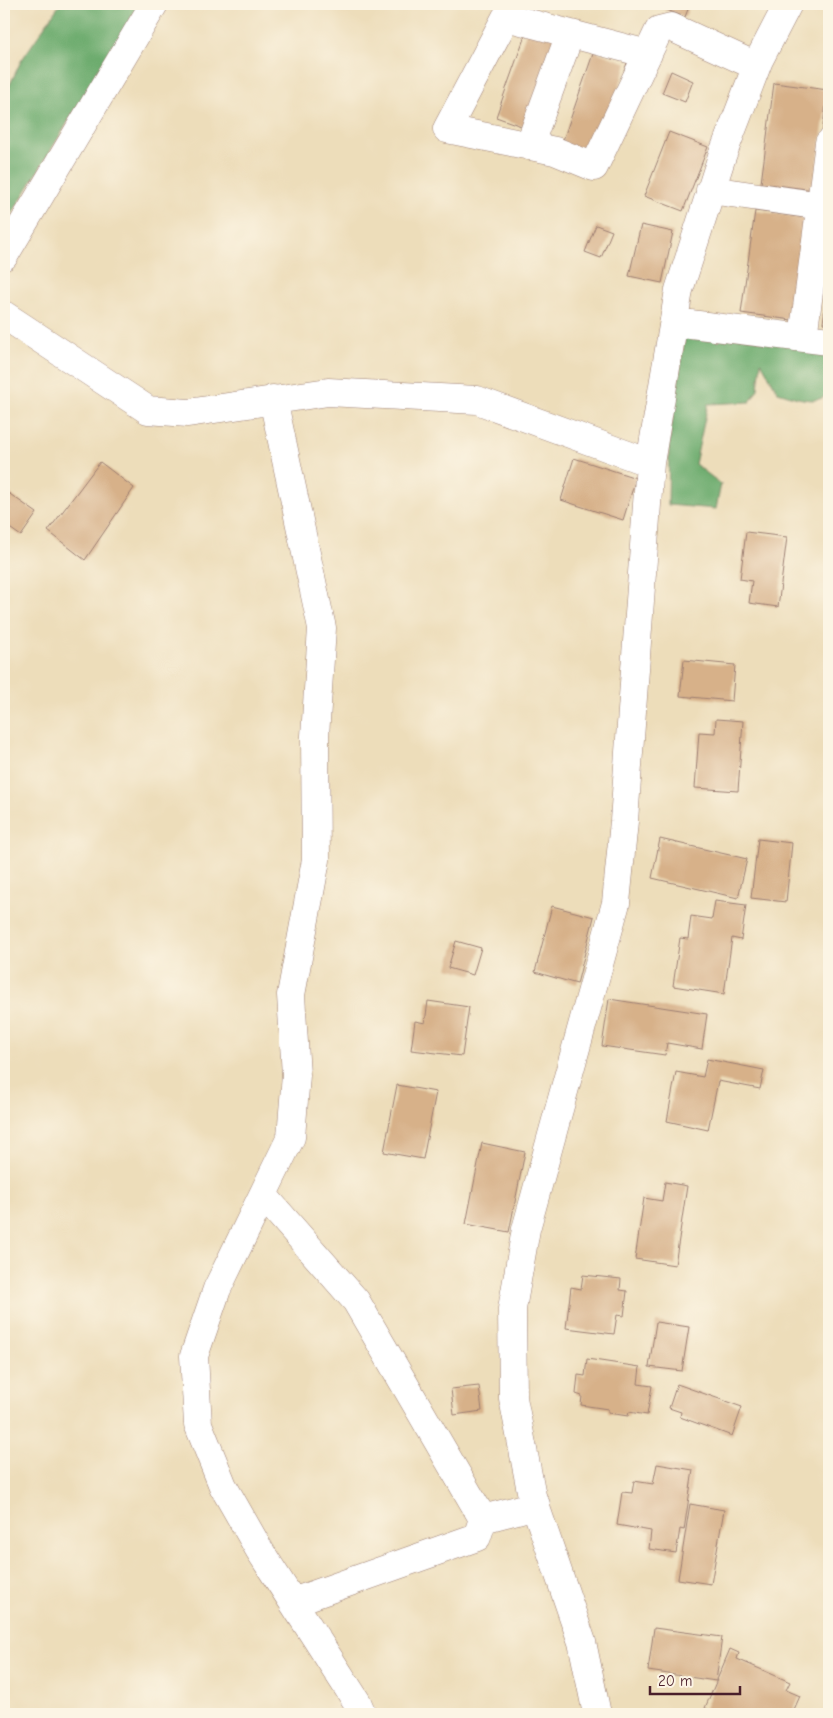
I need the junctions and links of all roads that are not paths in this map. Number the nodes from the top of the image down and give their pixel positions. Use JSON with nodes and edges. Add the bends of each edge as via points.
{"nodes":[{"id":1,"x":154,"y":4,"type":"edge"},
{"id":2,"x":788,"y":4,"type":"edge"},
{"id":3,"x":570,"y":34,"type":"junction"},
{"id":4,"x":648,"y":54,"type":"junction"},
{"id":5,"x":756,"y":66,"type":"junction"},
{"id":6,"x":829,"y":143,"type":"edge"},
{"id":7,"x":529,"y":146,"type":"junction"},
{"id":8,"x":710,"y":190,"type":"junction"},
{"id":9,"x":825,"y":206,"type":"edge"},
{"id":10,"x":4,"y":256,"type":"edge"},
{"id":11,"x":4,"y":315,"type":"edge"},
{"id":12,"x":674,"y":322,"type":"junction"},
{"id":13,"x":816,"y":339,"type":"edge"},
{"id":14,"x":273,"y":400,"type":"junction"},
{"id":15,"x":650,"y":463,"type":"junction"},
{"id":16,"x":263,"y":1195,"type":"junction"},
{"id":17,"x":536,"y":1506,"type":"junction"},
{"id":18,"x":483,"y":1518,"type":"junction"},
{"id":19,"x":292,"y":1602,"type":"junction"},
{"id":20,"x":362,"y":1714,"type":"edge"},
{"id":21,"x":598,"y":1714,"type":"edge"}],
"edges":[{"from":1,"to":10,"type":"street"},
{"from":2,"to":5,"type":"street"},
{"from":3,"to":4,"type":"street"},
{"from":3,"to":7,"type":"street"},
{"from":3,"to":7,"type":"street","via":[[506,17],[447,129]]},
{"from":4,"to":5,"type":"street","via":[[659,30],[670,27]]},
{"from":4,"to":7,"type":"street","via":[[594,167],[555,151]]},
{"from":5,"to":8,"type":"street"},
{"from":6,"to":9,"type":"street"},
{"from":8,"to":9,"type":"street"},
{"from":8,"to":12,"type":"street","via":[[679,290]]},
{"from":9,"to":13,"type":"street"},
{"from":11,"to":14,"type":"street","via":[[148,410],[188,413]]},
{"from":12,"to":13,"type":"street"},
{"from":12,"to":15,"type":"street"},
{"from":14,"to":15,"type":"street","via":[[328,392],[477,400]]},
{"from":14,"to":16,"type":"street","via":[[322,628],[315,736],[316,860],[291,995],[296,1075],[291,1137]]},
{"from":15,"to":17,"type":"street","via":[[616,903],[526,1229],[512,1309],[513,1398]]},
{"from":16,"to":18,"type":"street","via":[[356,1301]]},
{"from":16,"to":19,"type":"street","via":[[217,1289],[194,1356],[198,1424],[223,1486]]},
{"from":17,"to":18,"type":"street"},
{"from":17,"to":21,"type":"street","via":[[582,1642]]},
{"from":18,"to":19,"type":"street","via":[[477,1537]]},
{"from":19,"to":20,"type":"street"}]}
